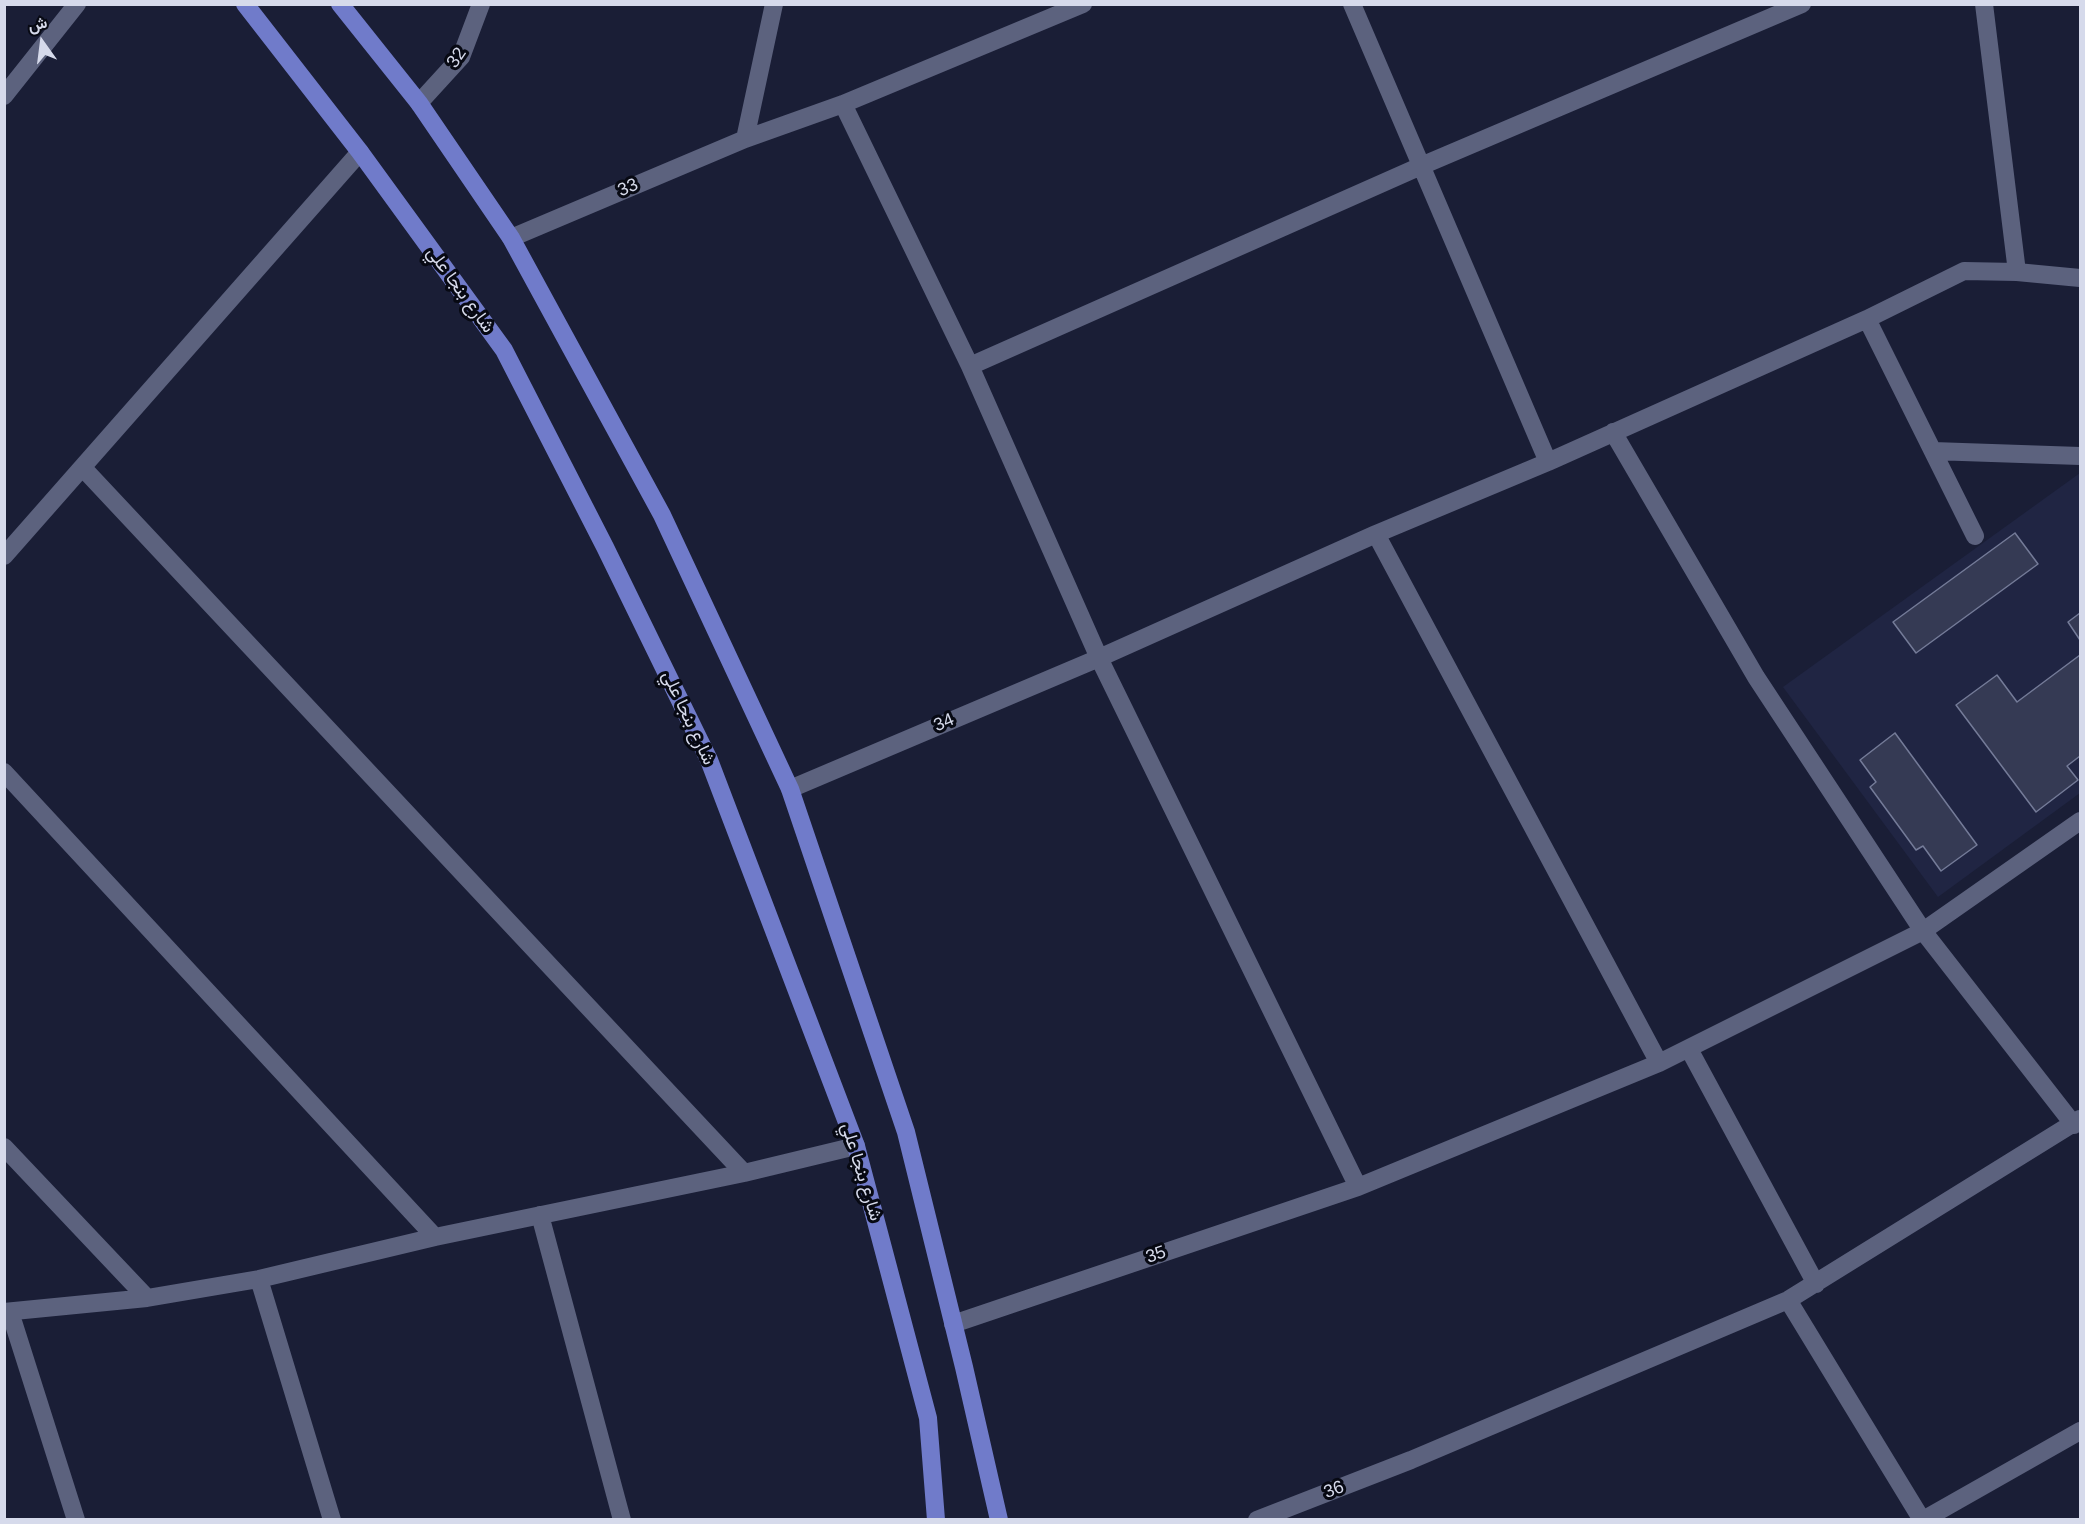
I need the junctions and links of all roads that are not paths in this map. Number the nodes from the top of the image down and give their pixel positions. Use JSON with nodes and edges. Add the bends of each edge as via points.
{"nodes":[{"id":1,"x":77,"y":4,"type":"edge"},
{"id":2,"x":245,"y":4,"type":"edge"},
{"id":3,"x":340,"y":4,"type":"edge"},
{"id":4,"x":481,"y":4,"type":"edge"},
{"id":5,"x":774,"y":4,"type":"edge"},
{"id":6,"x":1083,"y":4,"type":"edge"},
{"id":7,"x":1352,"y":4,"type":"edge"},
{"id":8,"x":1802,"y":4,"type":"edge"},
{"id":9,"x":1983,"y":4,"type":"edge"},
{"id":10,"x":4,"y":96,"type":"edge"},
{"id":11,"x":419,"y":103,"type":"junction"},
{"id":12,"x":843,"y":104,"type":"junction"},
{"id":13,"x":745,"y":139,"type":"junction"},
{"id":14,"x":360,"y":152,"type":"junction"},
{"id":15,"x":1421,"y":166,"type":"junction"},
{"id":16,"x":511,"y":238,"type":"junction"},
{"id":17,"x":2017,"y":272,"type":"junction"},
{"id":18,"x":2080,"y":278,"type":"edge"},
{"id":19,"x":1867,"y":319,"type":"junction"},
{"id":20,"x":970,"y":366,"type":"junction"},
{"id":21,"x":1613,"y":432,"type":"junction"},
{"id":22,"x":1933,"y":451,"type":"junction"},
{"id":23,"x":2080,"y":456,"type":"edge"},
{"id":24,"x":1548,"y":462,"type":"junction"},
{"id":25,"x":82,"y":468,"type":"junction"},
{"id":26,"x":1376,"y":534,"type":"junction"},
{"id":27,"x":1975,"y":536,"type":"dead end"},
{"id":28,"x":4,"y":556,"type":"edge"},
{"id":29,"x":1099,"y":658,"type":"junction"},
{"id":30,"x":4,"y":772,"type":"edge"},
{"id":31,"x":790,"y":789,"type":"junction"},
{"id":32,"x":2080,"y":821,"type":"edge"},
{"id":33,"x":1923,"y":931,"type":"junction"},
{"id":34,"x":1689,"y":1049,"type":"junction"},
{"id":35,"x":1659,"y":1063,"type":"junction"},
{"id":36,"x":2077,"y":1122,"type":"edge"},
{"id":37,"x":856,"y":1146,"type":"junction"},
{"id":38,"x":4,"y":1147,"type":"edge"},
{"id":39,"x":744,"y":1173,"type":"junction"},
{"id":40,"x":1358,"y":1187,"type":"junction"},
{"id":41,"x":540,"y":1215,"type":"junction"},
{"id":42,"x":435,"y":1237,"type":"junction"},
{"id":43,"x":260,"y":1278,"type":"junction"},
{"id":44,"x":1816,"y":1284,"type":"junction"},
{"id":45,"x":147,"y":1298,"type":"junction"},
{"id":46,"x":1788,"y":1300,"type":"junction"},
{"id":47,"x":7,"y":1312,"type":"edge"},
{"id":48,"x":953,"y":1324,"type":"junction"},
{"id":49,"x":2080,"y":1431,"type":"edge"},
{"id":50,"x":76,"y":1520,"type":"edge"},
{"id":51,"x":332,"y":1520,"type":"edge"},
{"id":52,"x":622,"y":1520,"type":"edge"},
{"id":53,"x":936,"y":1520,"type":"edge"},
{"id":54,"x":999,"y":1520,"type":"edge"},
{"id":55,"x":1257,"y":1520,"type":"edge"},
{"id":56,"x":1923,"y":1520,"type":"edge"}],
"edges":[{"from":1,"to":10,"type":"street"},
{"from":2,"to":14,"type":"main road","name":"شارع بنجا علي"},
{"from":3,"to":11,"type":"main road"},
{"from":4,"to":11,"type":"street","name":"32","via":[[461,57]]},
{"from":5,"to":13,"type":"street"},
{"from":6,"to":12,"type":"street","name":"33"},
{"from":7,"to":15,"type":"street"},
{"from":8,"to":15,"type":"street"},
{"from":9,"to":17,"type":"street"},
{"from":11,"to":16,"type":"main road"},
{"from":12,"to":13,"type":"street","name":"33"},
{"from":12,"to":20,"type":"street"},
{"from":13,"to":16,"type":"street","name":"33"},
{"from":14,"to":25,"type":"street"},
{"from":14,"to":37,"type":"main road","name":"شارع بنجا علي","via":[[504,350],[610,557],[709,760]]},
{"from":15,"to":20,"type":"street"},
{"from":15,"to":24,"type":"street"},
{"from":16,"to":31,"type":"main road","via":[[662,515]]},
{"from":17,"to":18,"type":"street","name":"34"},
{"from":17,"to":19,"type":"street","name":"34","via":[[1964,271]]},
{"from":19,"to":21,"type":"street","name":"34"},
{"from":19,"to":22,"type":"street"},
{"from":20,"to":29,"type":"street"},
{"from":21,"to":24,"type":"street","name":"34"},
{"from":21,"to":33,"type":"street","via":[[1756,677]]},
{"from":22,"to":23,"type":"street"},
{"from":22,"to":27,"type":"street"},
{"from":24,"to":26,"type":"street","name":"34"},
{"from":25,"to":28,"type":"street"},
{"from":25,"to":39,"type":"street"},
{"from":26,"to":29,"type":"street","name":"34"},
{"from":26,"to":35,"type":"street"},
{"from":29,"to":31,"type":"street","name":"34"},
{"from":29,"to":40,"type":"street"},
{"from":30,"to":42,"type":"street"},
{"from":31,"to":48,"type":"main road","via":[[906,1132]]},
{"from":32,"to":33,"type":"street","name":"35"},
{"from":33,"to":34,"type":"street","name":"35"},
{"from":33,"to":36,"type":"street"},
{"from":34,"to":35,"type":"street","name":"35"},
{"from":34,"to":44,"type":"street"},
{"from":35,"to":40,"type":"street","name":"35"},
{"from":36,"to":44,"type":"street","name":"36"},
{"from":37,"to":39,"type":"street"},
{"from":37,"to":53,"type":"main road","name":"شارع بنجا علي","via":[[928,1418]]},
{"from":38,"to":45,"type":"street"},
{"from":39,"to":41,"type":"street"},
{"from":40,"to":48,"type":"street","name":"35"},
{"from":41,"to":42,"type":"street"},
{"from":41,"to":52,"type":"street"},
{"from":42,"to":43,"type":"street"},
{"from":43,"to":45,"type":"street"},
{"from":43,"to":51,"type":"street"},
{"from":44,"to":46,"type":"street","name":"36"},
{"from":45,"to":47,"type":"street"},
{"from":46,"to":55,"type":"street","name":"36","via":[[1411,1460]]},
{"from":46,"to":56,"type":"street"},
{"from":47,"to":50,"type":"street"},
{"from":48,"to":54,"type":"main road"},
{"from":49,"to":56,"type":"street"}]}
